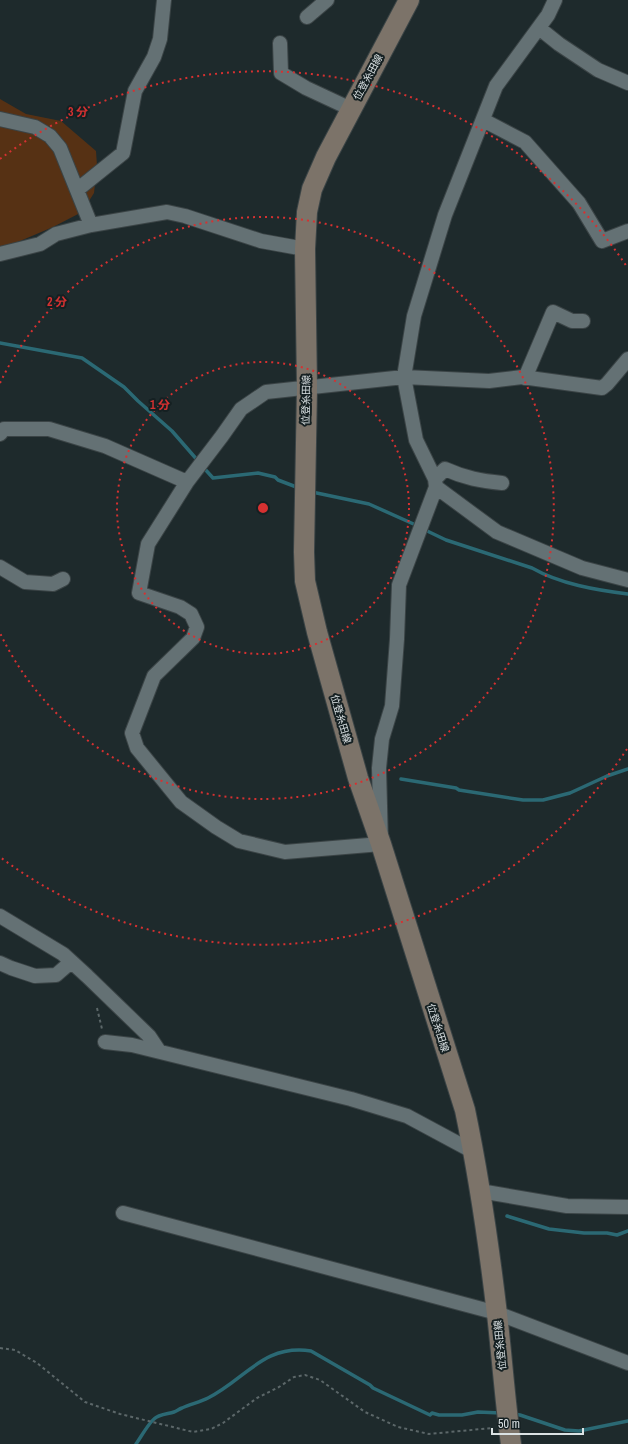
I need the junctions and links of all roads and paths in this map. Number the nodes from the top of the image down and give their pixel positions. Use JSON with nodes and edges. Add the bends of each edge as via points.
{"nodes":[{"id":1,"x":164,"y":0,"type":"edge"},
{"id":2,"x":327,"y":0,"type":"edge"},
{"id":3,"x":409,"y":0,"type":"edge"},
{"id":4,"x":555,"y":0,"type":"edge"},
{"id":5,"x":307,"y":17,"type":"dead end"},
{"id":6,"x":539,"y":28,"type":"junction"},
{"id":7,"x":280,"y":43,"type":"dead end"},
{"id":8,"x":628,"y":83,"type":"edge"},
{"id":9,"x":351,"y":109,"type":"junction"},
{"id":10,"x":0,"y":119,"type":"edge"},
{"id":11,"x":483,"y":120,"type":"junction"},
{"id":12,"x":77,"y":190,"type":"junction"},
{"id":13,"x":91,"y":224,"type":"junction"},
{"id":14,"x":628,"y":231,"type":"edge"},
{"id":15,"x":305,"y":249,"type":"junction"},
{"id":16,"x":0,"y":254,"type":"edge"},
{"id":17,"x":583,"y":321,"type":"dead end"},
{"id":18,"x":628,"y":358,"type":"edge"},
{"id":19,"x":404,"y":376,"type":"junction"},
{"id":20,"x":525,"y":378,"type":"junction"},
{"id":21,"x":307,"y":388,"type":"junction"},
{"id":22,"x":0,"y":434,"type":"edge"},
{"id":23,"x":187,"y":482,"type":"junction"},
{"id":24,"x":435,"y":483,"type":"junction"},
{"id":25,"x":502,"y":483,"type":"dead end"},
{"id":26,"x":0,"y":567,"type":"edge"},
{"id":27,"x":64,"y":579,"type":"dead end"},
{"id":28,"x":628,"y":580,"type":"edge"},
{"id":29,"x":380,"y":844,"type":"junction"},
{"id":30,"x":0,"y":916,"type":"edge"},
{"id":31,"x":71,"y":962,"type":"junction"},
{"id":32,"x":0,"y":963,"type":"edge"},
{"id":33,"x":97,"y":1008,"type":"dead end"},
{"id":34,"x":105,"y":1042,"type":"joint"},
{"id":35,"x":160,"y":1051,"type":"junction"},
{"id":36,"x":474,"y":1152,"type":"junction"},
{"id":37,"x":480,"y":1192,"type":"junction"},
{"id":38,"x":628,"y":1207,"type":"edge"},
{"id":39,"x":123,"y":1213,"type":"dead end"},
{"id":40,"x":497,"y":1313,"type":"junction"},
{"id":41,"x":0,"y":1348,"type":"edge"},
{"id":42,"x":628,"y":1363,"type":"edge"},
{"id":43,"x":510,"y":1435,"type":"edge"}],
"edges":[{"from":1,"to":12,"type":"street","via":[[160,40],[154,58],[135,91],[123,154]]},
{"from":2,"to":5,"type":"street"},
{"from":3,"to":9,"type":"main road","name":"位登糸田線"},
{"from":4,"to":6,"type":"street"},
{"from":6,"to":8,"type":"street","via":[[598,70]]},
{"from":6,"to":11,"type":"street","via":[[496,86]]},
{"from":7,"to":9,"type":"street","via":[[281,73]]},
{"from":9,"to":15,"type":"main road","name":"位登糸田線","via":[[312,189],[307,212]]},
{"from":10,"to":12,"type":"street","via":[[35,127],[50,136],[60,148]]},
{"from":11,"to":14,"type":"street","via":[[525,142],[579,203],[602,241]]},
{"from":11,"to":19,"type":"street","via":[[440,230],[414,316]]},
{"from":12,"to":13,"type":"street"},
{"from":13,"to":15,"type":"street","via":[[167,212],[261,241]]},
{"from":13,"to":16,"type":"street","via":[[56,234],[40,244]]},
{"from":15,"to":21,"type":"main road","name":"位登糸田線"},
{"from":17,"to":20,"type":"street","via":[[572,321],[553,312]]},
{"from":18,"to":20,"type":"street","via":[[602,388]]},
{"from":19,"to":20,"type":"street","via":[[489,381]]},
{"from":19,"to":21,"type":"street"},
{"from":19,"to":24,"type":"street","via":[[416,440]]},
{"from":21,"to":23,"type":"street","via":[[266,392],[241,409]]},
{"from":21,"to":29,"type":"main road","name":"位登糸田線","via":[[305,581],[316,632]]},
{"from":22,"to":23,"type":"street","via":[[4,429],[49,429],[105,446]]},
{"from":23,"to":29,"type":"street","via":[[148,544],[139,593],[180,607],[191,614],[197,627],[193,638],[154,676],[132,733],[137,748],[181,802],[239,841],[285,852]]},
{"from":24,"to":25,"type":"street","via":[[445,469],[476,480]]},
{"from":24,"to":28,"type":"street","via":[[496,532],[582,568]]},
{"from":24,"to":29,"type":"street","via":[[399,585],[392,706],[382,739],[379,768]]},
{"from":26,"to":27,"type":"street","via":[[25,582],[53,584]]},
{"from":29,"to":36,"type":"main road","name":"位登糸田線","via":[[465,1110]]},
{"from":30,"to":31,"type":"street"},
{"from":31,"to":32,"type":"street","via":[[56,975],[35,976]]},
{"from":31,"to":35,"type":"street","via":[[149,1036]]},
{"from":33,"to":34,"type":"path"},
{"from":34,"to":35,"type":"street"},
{"from":35,"to":36,"type":"street","via":[[351,1099],[407,1116]]},
{"from":36,"to":37,"type":"main road","name":"位登糸田線"},
{"from":37,"to":38,"type":"street","via":[[567,1206]]},
{"from":37,"to":40,"type":"main road","name":"位登糸田線"},
{"from":39,"to":40,"type":"street"},
{"from":40,"to":42,"type":"street"},
{"from":40,"to":43,"type":"main road","name":"位登糸田線"},
{"from":41,"to":43,"type":"path","via":[[14,1350],[37,1363],[85,1402],[120,1414],[193,1432],[223,1424],[257,1398],[294,1377],[305,1375],[320,1380],[365,1412],[398,1427],[429,1434]]}]}
